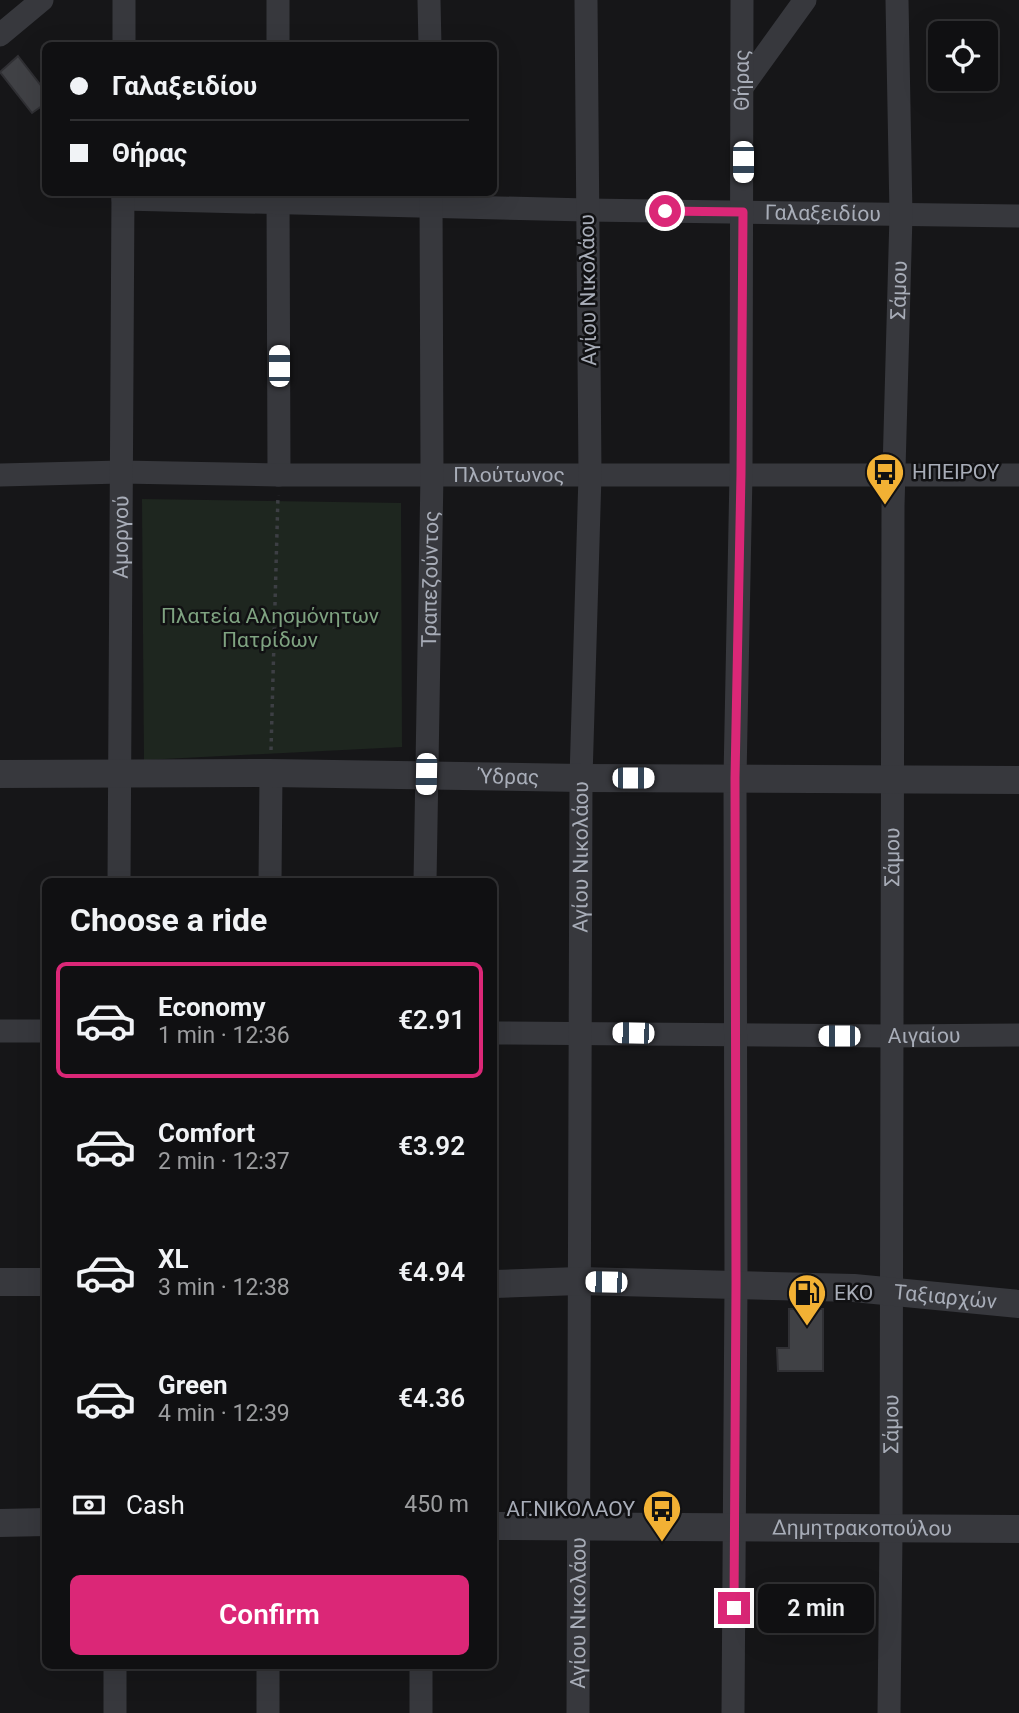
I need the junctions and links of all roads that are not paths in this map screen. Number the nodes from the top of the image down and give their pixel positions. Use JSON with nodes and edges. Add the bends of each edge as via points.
{"nodes":[{"id":1,"x":42,"y":0,"type":"edge"},
{"id":2,"x":124,"y":0,"type":"edge"},
{"id":3,"x":278,"y":0,"type":"edge"},
{"id":4,"x":429,"y":0,"type":"edge"},
{"id":5,"x":586,"y":0,"type":"edge"},
{"id":6,"x":742,"y":0,"type":"edge"},
{"id":7,"x":805,"y":0,"type":"edge"},
{"id":8,"x":897,"y":0,"type":"edge"},
{"id":9,"x":0,"y":35,"type":"edge"},
{"id":10,"x":124,"y":42,"type":"edge"},
{"id":11,"x":278,"y":42,"type":"edge"},
{"id":12,"x":429,"y":42,"type":"edge"},
{"id":13,"x":743,"y":86,"type":"junction"},
{"id":14,"x":123,"y":196,"type":"edge"},
{"id":15,"x":278,"y":197,"type":"edge"},
{"id":16,"x":431,"y":198,"type":"edge"},
{"id":17,"x":587,"y":210,"type":"junction"},
{"id":18,"x":743,"y":212,"type":"junction"},
{"id":19,"x":901,"y":215,"type":"junction"},
{"id":20,"x":1019,"y":216,"type":"edge"},
{"id":21,"x":121,"y":472,"type":"junction"},
{"id":22,"x":432,"y":474,"type":"junction"},
{"id":23,"x":741,"y":474,"type":"junction"},
{"id":24,"x":0,"y":475,"type":"edge"},
{"id":25,"x":279,"y":475,"type":"junction"},
{"id":26,"x":590,"y":475,"type":"junction"},
{"id":27,"x":1019,"y":475,"type":"edge"},
{"id":28,"x":893,"y":476,"type":"junction"},
{"id":29,"x":271,"y":773,"type":"junction"},
{"id":30,"x":0,"y":774,"type":"edge"},
{"id":31,"x":120,"y":774,"type":"junction"},
{"id":32,"x":426,"y":774,"type":"junction"},
{"id":33,"x":581,"y":778,"type":"junction"},
{"id":34,"x":735,"y":778,"type":"junction"},
{"id":35,"x":892,"y":778,"type":"junction"},
{"id":36,"x":1019,"y":780,"type":"edge"},
{"id":37,"x":119,"y":878,"type":"edge"},
{"id":38,"x":270,"y":878,"type":"edge"},
{"id":39,"x":425,"y":878,"type":"edge"},
{"id":40,"x":0,"y":1031,"type":"edge"},
{"id":41,"x":42,"y":1031,"type":"edge"},
{"id":42,"x":582,"y":1032,"type":"junction"},
{"id":43,"x":497,"y":1033,"type":"edge"},
{"id":44,"x":734,"y":1035,"type":"junction"},
{"id":45,"x":1019,"y":1035,"type":"edge"},
{"id":46,"x":891,"y":1036,"type":"junction"},
{"id":47,"x":579,"y":1281,"type":"junction"},
{"id":48,"x":0,"y":1282,"type":"edge"},
{"id":49,"x":42,"y":1282,"type":"edge"},
{"id":50,"x":497,"y":1284,"type":"edge"},
{"id":51,"x":736,"y":1284,"type":"junction"},
{"id":52,"x":890,"y":1290,"type":"junction"},
{"id":53,"x":1019,"y":1304,"type":"edge"},
{"id":54,"x":42,"y":1522,"type":"edge"},
{"id":55,"x":0,"y":1523,"type":"edge"},
{"id":56,"x":497,"y":1526,"type":"edge"},
{"id":57,"x":578,"y":1527,"type":"junction"},
{"id":58,"x":891,"y":1527,"type":"junction"},
{"id":59,"x":734,"y":1528,"type":"junction"},
{"id":60,"x":1019,"y":1529,"type":"edge"},
{"id":61,"x":116,"y":1669,"type":"edge"},
{"id":62,"x":268,"y":1669,"type":"edge"},
{"id":63,"x":421,"y":1669,"type":"edge"},
{"id":64,"x":115,"y":1713,"type":"edge"},
{"id":65,"x":268,"y":1713,"type":"edge"},
{"id":66,"x":421,"y":1713,"type":"edge"},
{"id":67,"x":578,"y":1713,"type":"edge"},
{"id":68,"x":733,"y":1713,"type":"edge"},
{"id":69,"x":888,"y":1713,"type":"edge"}],
"edges":[{"from":1,"to":9,"type":"street"},
{"from":2,"to":10,"type":"street"},
{"from":3,"to":11,"type":"street"},
{"from":4,"to":12,"type":"street"},
{"from":5,"to":17,"type":"street","name":"Αγίου Νικολάου"},
{"from":6,"to":13,"type":"street","name":"Θήρας"},
{"from":7,"to":13,"type":"street"},
{"from":8,"to":19,"type":"street","name":"Σάμου"},
{"from":13,"to":18,"type":"street","name":"Θήρας"},
{"from":14,"to":15,"type":"street","name":"Γαλαξειδίου"},
{"from":14,"to":21,"type":"street","name":"Αμοργού"},
{"from":15,"to":16,"type":"street","name":"Γαλαξειδίου"},
{"from":15,"to":25,"type":"street"},
{"from":16,"to":17,"type":"street","name":"Γαλαξειδίου"},
{"from":16,"to":22,"type":"street","name":"Τραπεζούντος"},
{"from":17,"to":18,"type":"street","name":"Γαλαξειδίου"},
{"from":17,"to":26,"type":"street","name":"Αγίου Νικολάου"},
{"from":18,"to":19,"type":"street","name":"Γαλαξειδίου"},
{"from":18,"to":23,"type":"street","name":"Θήρας"},
{"from":19,"to":20,"type":"street","name":"Γαλαξειδίου"},
{"from":19,"to":28,"type":"street","name":"Σάμου"},
{"from":21,"to":24,"type":"street","name":"Πλούτωνος"},
{"from":21,"to":25,"type":"street","name":"Πλούτωνος"},
{"from":21,"to":31,"type":"street","name":"Αμοργού"},
{"from":22,"to":25,"type":"street","name":"Πλούτωνος"},
{"from":22,"to":26,"type":"street","name":"Πλούτωνος"},
{"from":22,"to":32,"type":"street","name":"Τραπεζούντος"},
{"from":23,"to":26,"type":"street","name":"Πλούτωνος"},
{"from":23,"to":28,"type":"street","name":"Πλούτωνος"},
{"from":23,"to":34,"type":"street","name":"Θήρας"},
{"from":26,"to":33,"type":"street","name":"Αγίου Νικολάου"},
{"from":27,"to":28,"type":"street","name":"Πλούτωνος"},
{"from":28,"to":35,"type":"street","name":"Σάμου"},
{"from":29,"to":31,"type":"street","name":"Ύδρας"},
{"from":29,"to":32,"type":"street","name":"Ύδρας"},
{"from":29,"to":38,"type":"street"},
{"from":30,"to":31,"type":"street","name":"Ύδρας"},
{"from":31,"to":37,"type":"street","name":"Αμοργού"},
{"from":32,"to":33,"type":"street","name":"Ύδρας"},
{"from":32,"to":39,"type":"street","name":"Τραπεζούντος"},
{"from":33,"to":34,"type":"street","name":"Ύδρας"},
{"from":33,"to":42,"type":"street","name":"Αγίου Νικολάου"},
{"from":34,"to":35,"type":"street","name":"Ύδρας"},
{"from":34,"to":44,"type":"street","name":"Θήρας"},
{"from":35,"to":36,"type":"street","name":"Ύδρας"},
{"from":35,"to":46,"type":"street","name":"Σάμου"},
{"from":40,"to":41,"type":"street"},
{"from":42,"to":43,"type":"street","name":"Αιγαίου"},
{"from":42,"to":44,"type":"street","name":"Αιγαίου"},
{"from":42,"to":47,"type":"street","name":"Αγίου Νικολάου"},
{"from":44,"to":46,"type":"street","name":"Αιγαίου"},
{"from":44,"to":51,"type":"street","name":"Θήρας"},
{"from":45,"to":46,"type":"street","name":"Αιγαίου"},
{"from":46,"to":52,"type":"street","name":"Σάμου"},
{"from":47,"to":50,"type":"street","name":"Ταξιαρχών"},
{"from":47,"to":51,"type":"street","name":"Ταξιαρχών"},
{"from":47,"to":57,"type":"street","name":"Αγίου Νικολάου"},
{"from":48,"to":49,"type":"street"},
{"from":51,"to":52,"type":"street","name":"Ταξιαρχών"},
{"from":51,"to":59,"type":"street","name":"Θήρας"},
{"from":52,"to":53,"type":"street","name":"Ταξιαρχών"},
{"from":52,"to":58,"type":"street","name":"Σάμου"},
{"from":54,"to":55,"type":"street"},
{"from":56,"to":57,"type":"street","name":"Δημητρακοπούλου"},
{"from":57,"to":59,"type":"street","name":"Δημητρακοπούλου"},
{"from":57,"to":67,"type":"street","name":"Αγίου Νικολάου"},
{"from":58,"to":59,"type":"street","name":"Δημητρακοπούλου"},
{"from":58,"to":60,"type":"street","name":"Δημητρακοπούλου"},
{"from":58,"to":69,"type":"street","name":"Σάμου"},
{"from":59,"to":68,"type":"street","name":"Θήρας"},
{"from":61,"to":64,"type":"street"},
{"from":62,"to":65,"type":"street"},
{"from":63,"to":66,"type":"street"}]}
